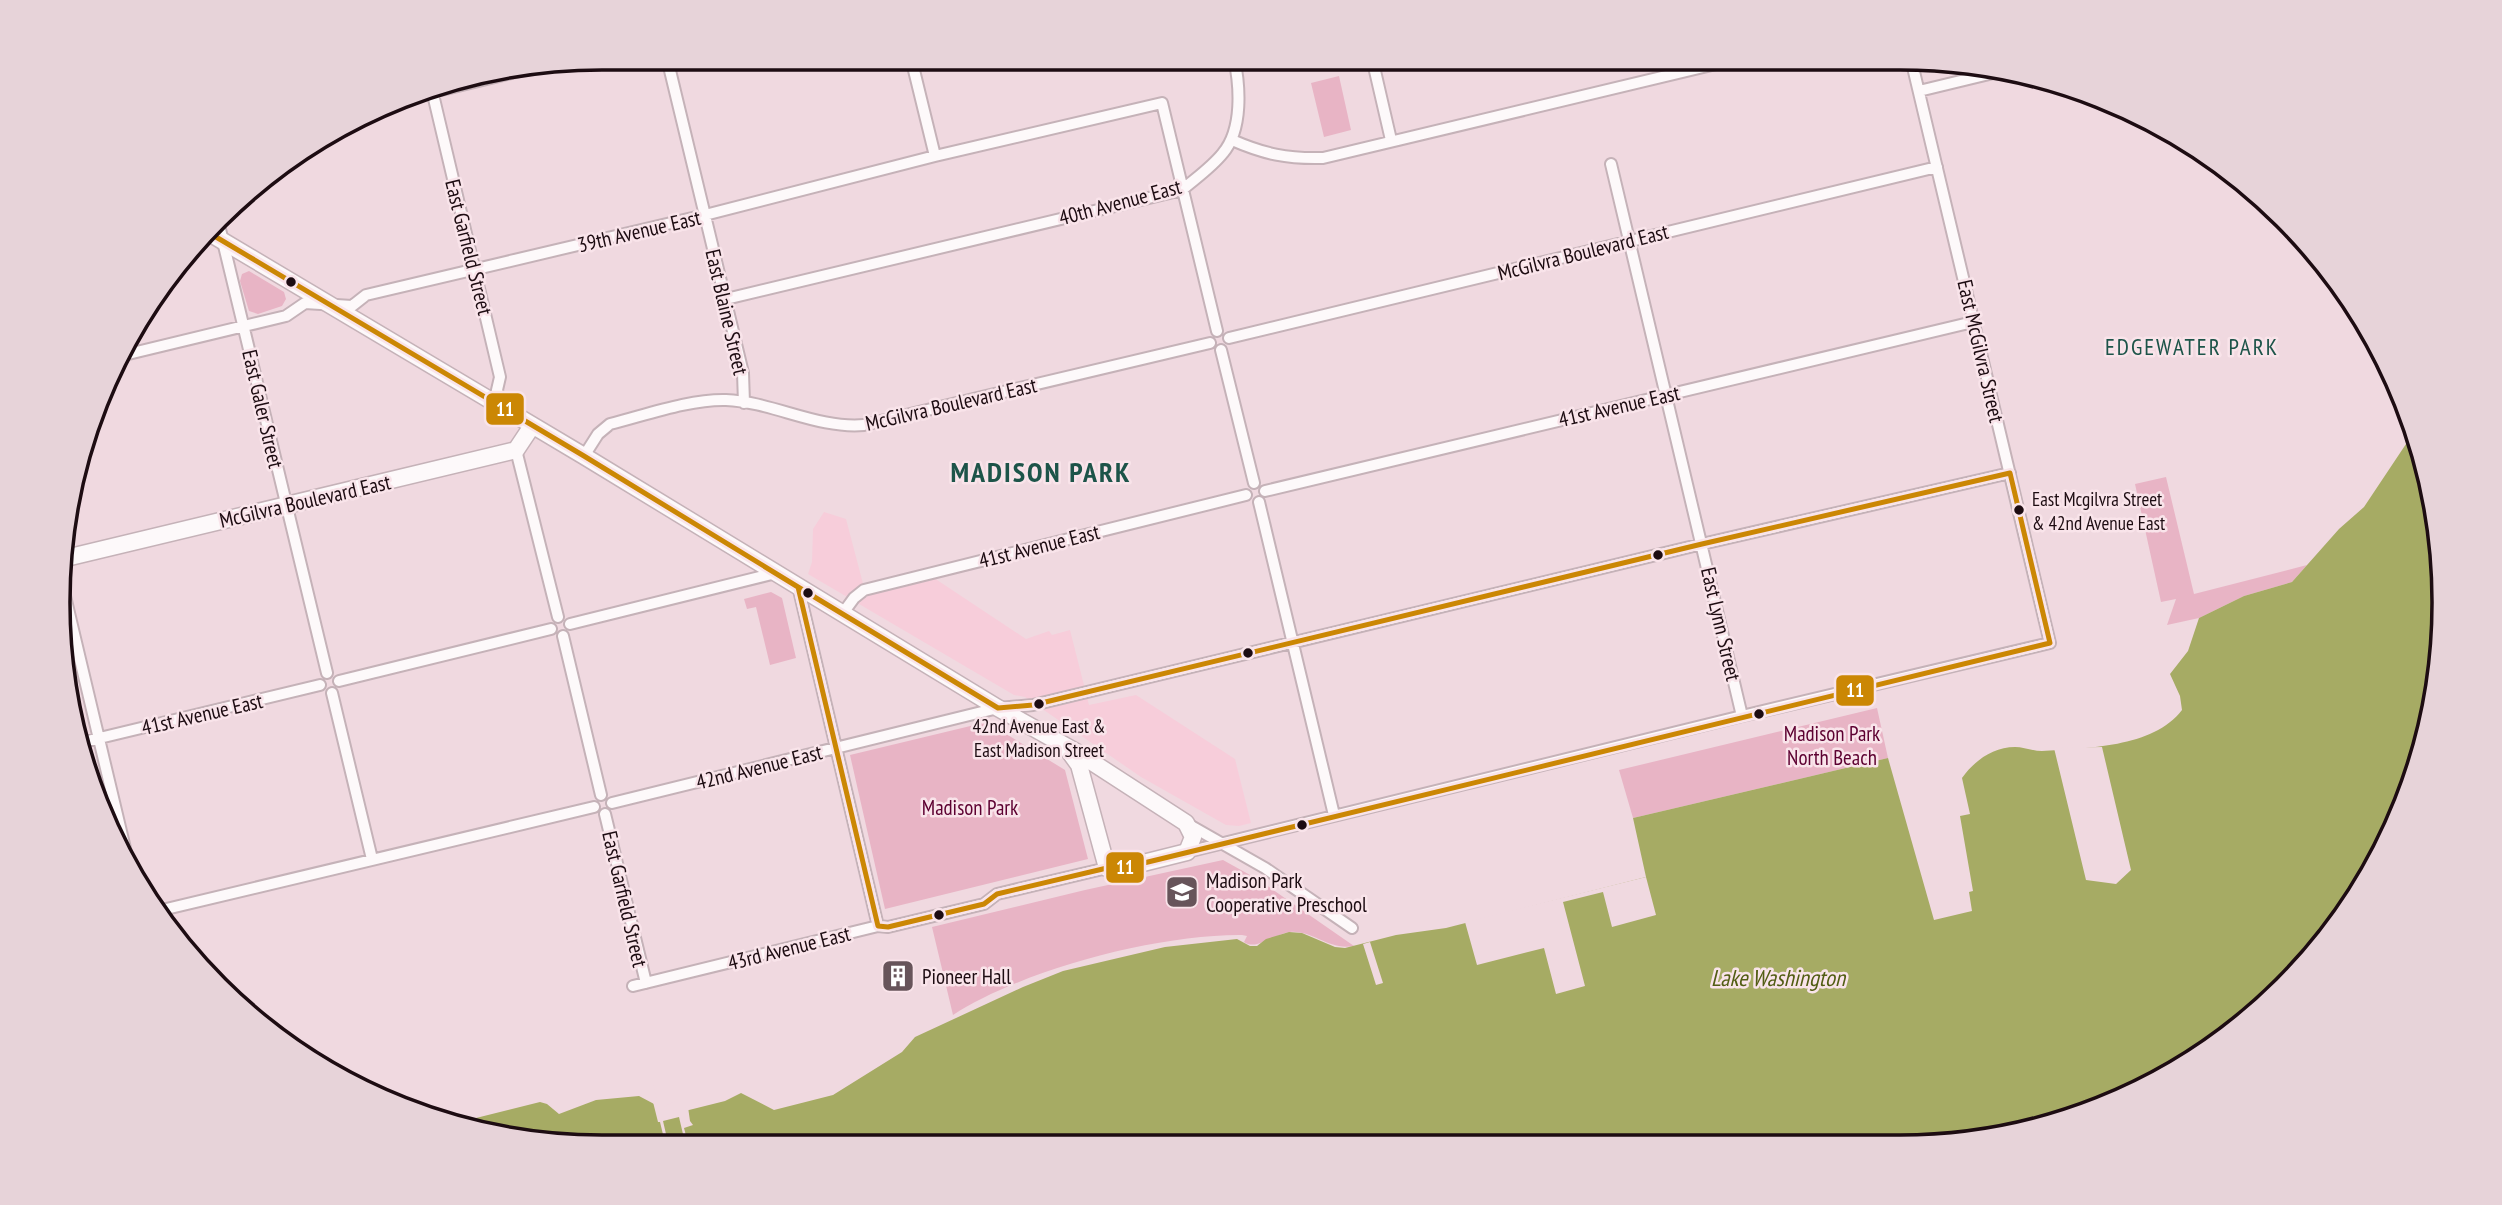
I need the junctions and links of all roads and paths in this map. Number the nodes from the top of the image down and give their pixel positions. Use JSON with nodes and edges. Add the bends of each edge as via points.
{"nodes":[{"id":1,"x":670,"y":70,"type":"edge"},
{"id":2,"x":914,"y":70,"type":"edge"},
{"id":3,"x":1235,"y":70,"type":"edge"},
{"id":4,"x":1375,"y":70,"type":"edge"},
{"id":5,"x":1690,"y":70,"type":"edge"},
{"id":6,"x":1914,"y":70,"type":"edge"},
{"id":7,"x":1979,"y":76,"type":"edge"},
{"id":8,"x":1919,"y":91,"type":"junction"},
{"id":9,"x":433,"y":97,"type":"edge"},
{"id":10,"x":1232,"y":140,"type":"junction"},
{"id":11,"x":1391,"y":140,"type":"junction"},
{"id":12,"x":935,"y":156,"type":"junction"},
{"id":13,"x":1611,"y":164,"type":"dead end"},
{"id":14,"x":1937,"y":167,"type":"junction"},
{"id":15,"x":1182,"y":190,"type":"junction"},
{"id":16,"x":705,"y":215,"type":"junction"},
{"id":17,"x":218,"y":233,"type":"edge"},
{"id":18,"x":218,"y":234,"type":"edge"},
{"id":19,"x":1629,"y":240,"type":"junction"},
{"id":20,"x":475,"y":269,"type":"junction"},
{"id":21,"x":726,"y":299,"type":"junction"},
{"id":22,"x":329,"y":304,"type":"junction"},
{"id":23,"x":1973,"y":322,"type":"junction"},
{"id":24,"x":244,"y":326,"type":"junction"},
{"id":25,"x":1217,"y":331,"type":"junction"},
{"id":26,"x":1229,"y":338,"type":"junction"},
{"id":27,"x":1210,"y":343,"type":"junction"},
{"id":28,"x":1221,"y":350,"type":"junction"},
{"id":29,"x":132,"y":353,"type":"edge"},
{"id":30,"x":1667,"y":394,"type":"junction"},
{"id":31,"x":744,"y":403,"type":"junction"},
{"id":32,"x":501,"y":408,"type":"junction"},
{"id":33,"x":532,"y":426,"type":"junction"},
{"id":34,"x":516,"y":450,"type":"junction"},
{"id":35,"x":584,"y":456,"type":"junction"},
{"id":36,"x":2010,"y":473,"type":"junction"},
{"id":37,"x":1254,"y":483,"type":"junction"},
{"id":38,"x":1265,"y":491,"type":"junction"},
{"id":39,"x":1246,"y":495,"type":"junction"},
{"id":40,"x":1259,"y":502,"type":"junction"},
{"id":41,"x":286,"y":505,"type":"junction"},
{"id":42,"x":1702,"y":544,"type":"junction"},
{"id":43,"x":72,"y":556,"type":"edge"},
{"id":44,"x":776,"y":573,"type":"junction"},
{"id":45,"x":798,"y":586,"type":"junction"},
{"id":46,"x":843,"y":613,"type":"junction"},
{"id":47,"x":558,"y":617,"type":"junction"},
{"id":48,"x":70,"y":619,"type":"edge"},
{"id":49,"x":570,"y":624,"type":"junction"},
{"id":50,"x":551,"y":629,"type":"junction"},
{"id":51,"x":563,"y":636,"type":"junction"},
{"id":52,"x":1293,"y":642,"type":"junction"},
{"id":53,"x":2050,"y":643,"type":"joint"},
{"id":54,"x":327,"y":673,"type":"junction"},
{"id":55,"x":339,"y":681,"type":"junction"},
{"id":56,"x":320,"y":685,"type":"junction"},
{"id":57,"x":332,"y":693,"type":"junction"},
{"id":58,"x":998,"y":708,"type":"junction"},
{"id":59,"x":1742,"y":716,"type":"junction"},
{"id":60,"x":99,"y":738,"type":"junction"},
{"id":61,"x":88,"y":741,"type":"edge"},
{"id":62,"x":1066,"y":747,"type":"junction"},
{"id":63,"x":836,"y":748,"type":"junction"},
{"id":64,"x":1109,"y":774,"type":"junction"},
{"id":65,"x":1086,"y":788,"type":"junction"},
{"id":66,"x":601,"y":795,"type":"junction"},
{"id":67,"x":612,"y":803,"type":"junction"},
{"id":68,"x":111,"y":805,"type":"edge"},
{"id":69,"x":594,"y":807,"type":"junction"},
{"id":70,"x":605,"y":814,"type":"junction"},
{"id":71,"x":1334,"y":816,"type":"junction"},
{"id":72,"x":1186,"y":823,"type":"junction"},
{"id":73,"x":1221,"y":844,"type":"junction"},
{"id":74,"x":1187,"y":852,"type":"junction"},
{"id":75,"x":372,"y":859,"type":"junction"},
{"id":76,"x":1107,"y":868,"type":"junction"},
{"id":77,"x":167,"y":909,"type":"edge"},
{"id":78,"x":878,"y":926,"type":"junction"},
{"id":79,"x":1352,"y":928,"type":"dead end"},
{"id":80,"x":646,"y":983,"type":"junction"},
{"id":81,"x":633,"y":986,"type":"dead end"}],
"edges":[{"from":1,"to":16,"type":"street","name":"East Blaine Street"},
{"from":2,"to":12,"type":"street"},
{"from":3,"to":10,"type":"street"},
{"from":4,"to":11,"type":"street"},
{"from":5,"to":11,"type":"street"},
{"from":6,"to":8,"type":"street","name":"East McGilvra Street"},
{"from":7,"to":8,"type":"street"},
{"from":8,"to":14,"type":"street","name":"East McGilvra Street"},
{"from":9,"to":20,"type":"street","name":"East Garfield Street"},
{"from":10,"to":11,"type":"street","via":[[1257,151],[1297,159],[1323,158]]},
{"from":10,"to":15,"type":"street","name":"40th Avenue East","via":[[1214,163]]},
{"from":12,"to":15,"type":"street","name":"39th Avenue East","via":[[1162,103]]},
{"from":12,"to":16,"type":"street","name":"39th Avenue East"},
{"from":13,"to":19,"type":"street","name":"East Lynn Street"},
{"from":14,"to":19,"type":"street","name":"McGilvra Boulevard East"},
{"from":14,"to":23,"type":"street","name":"East McGilvra Street"},
{"from":15,"to":21,"type":"street","name":"40th Avenue East"},
{"from":15,"to":25,"type":"street"},
{"from":16,"to":20,"type":"street","name":"39th Avenue East"},
{"from":16,"to":21,"type":"street","name":"East Blaine Street"},
{"from":17,"to":22,"type":"street"},
{"from":18,"to":24,"type":"street","name":"East Galer Street"},
{"from":19,"to":26,"type":"street","name":"McGilvra Boulevard East"},
{"from":19,"to":30,"type":"street","name":"East Lynn Street"},
{"from":20,"to":22,"type":"street","name":"39th Avenue East","via":[[366,295],[352,306]]},
{"from":20,"to":32,"type":"street","name":"East Garfield Street","via":[[500,377]]},
{"from":21,"to":31,"type":"street","name":"East Blaine Street","via":[[743,373]]},
{"from":22,"to":24,"type":"street","name":"39th Avenue East","via":[[305,303],[286,316]]},
{"from":22,"to":32,"type":"street"},
{"from":23,"to":30,"type":"street","name":"41st Avenue East"},
{"from":23,"to":36,"type":"street","name":"East McGilvra Street"},
{"from":24,"to":29,"type":"street","name":"39th Avenue East"},
{"from":24,"to":41,"type":"street","name":"East Galer Street"},
{"from":25,"to":26,"type":"street","via":[[1224,331]]},
{"from":25,"to":27,"type":"street","via":[[1210,336]]},
{"from":26,"to":28,"type":"street"},
{"from":27,"to":28,"type":"street"},
{"from":27,"to":31,"type":"street","name":"McGilvra Boulevard East","via":[[864,425],[829,424]]},
{"from":28,"to":37,"type":"street"},
{"from":30,"to":38,"type":"street","name":"41st Avenue East"},
{"from":30,"to":42,"type":"street","name":"East Lynn Street"},
{"from":31,"to":35,"type":"street","name":"McGilvra Boulevard East","via":[[704,401],[610,424]]},
{"from":32,"to":33,"type":"street"},
{"from":33,"to":34,"type":"street"},
{"from":33,"to":35,"type":"street"},
{"from":34,"to":41,"type":"street","name":"McGilvra Boulevard East"},
{"from":34,"to":47,"type":"street"},
{"from":35,"to":44,"type":"street"},
{"from":36,"to":42,"type":"street","name":"42nd Avenue East"},
{"from":36,"to":53,"type":"street","name":"East McGilvra Street"},
{"from":37,"to":38,"type":"street"},
{"from":37,"to":39,"type":"street","via":[[1247,487]]},
{"from":38,"to":40,"type":"street"},
{"from":39,"to":40,"type":"street","via":[[1251,502]]},
{"from":39,"to":46,"type":"street","name":"41st Avenue East","via":[[863,590]]},
{"from":40,"to":52,"type":"street"},
{"from":41,"to":43,"type":"street","name":"McGilvra Boulevard East"},
{"from":41,"to":54,"type":"street","name":"East Galer Street"},
{"from":42,"to":52,"type":"street","name":"42nd Avenue East"},
{"from":42,"to":59,"type":"street","name":"East Lynn Street"},
{"from":44,"to":45,"type":"street"},
{"from":44,"to":49,"type":"street"},
{"from":45,"to":46,"type":"street"},
{"from":45,"to":63,"type":"street"},
{"from":46,"to":58,"type":"street"},
{"from":47,"to":49,"type":"street"},
{"from":47,"to":50,"type":"street","via":[[551,622]]},
{"from":48,"to":60,"type":"street"},
{"from":49,"to":51,"type":"street"},
{"from":50,"to":51,"type":"street","via":[[556,636]]},
{"from":50,"to":55,"type":"street"},
{"from":51,"to":66,"type":"street"},
{"from":52,"to":58,"type":"street","name":"42nd Avenue East","via":[[1033,705]]},
{"from":52,"to":71,"type":"street"},
{"from":53,"to":59,"type":"street","name":"43rd Avenue East"},
{"from":54,"to":55,"type":"street","via":[[335,674]]},
{"from":54,"to":56,"type":"street"},
{"from":55,"to":57,"type":"street"},
{"from":56,"to":57,"type":"street"},
{"from":56,"to":60,"type":"street","name":"41st Avenue East"},
{"from":57,"to":75,"type":"street"},
{"from":58,"to":62,"type":"street"},
{"from":58,"to":63,"type":"street","name":"42nd Avenue East"},
{"from":59,"to":71,"type":"street","name":"43rd Avenue East"},
{"from":60,"to":61,"type":"street","name":"41st Avenue East"},
{"from":60,"to":68,"type":"street"},
{"from":62,"to":64,"type":"street"},
{"from":62,"to":65,"type":"street","via":[[1079,765]]},
{"from":63,"to":67,"type":"street","name":"42nd Avenue East"},
{"from":63,"to":78,"type":"street"},
{"from":64,"to":65,"type":"street"},
{"from":64,"to":72,"type":"street"},
{"from":65,"to":76,"type":"street"},
{"from":66,"to":67,"type":"street"},
{"from":66,"to":69,"type":"street"},
{"from":67,"to":70,"type":"street"},
{"from":69,"to":70,"type":"street"},
{"from":69,"to":75,"type":"street"},
{"from":70,"to":80,"type":"street","name":"East Garfield Street"},
{"from":71,"to":73,"type":"street","name":"43rd Avenue East"},
{"from":72,"to":73,"type":"street"},
{"from":72,"to":74,"type":"street","via":[[1193,837]]},
{"from":73,"to":74,"type":"street","name":"43rd Avenue East"},
{"from":73,"to":79,"type":"street","via":[[1265,868]]},
{"from":74,"to":76,"type":"street","name":"43rd Avenue East","via":[[1115,870]]},
{"from":75,"to":77,"type":"street"},
{"from":76,"to":78,"type":"street","name":"43rd Avenue East","via":[[996,894],[984,904]]},
{"from":78,"to":80,"type":"street","name":"43rd Avenue East"},
{"from":80,"to":81,"type":"street","name":"43rd Avenue East"}]}
